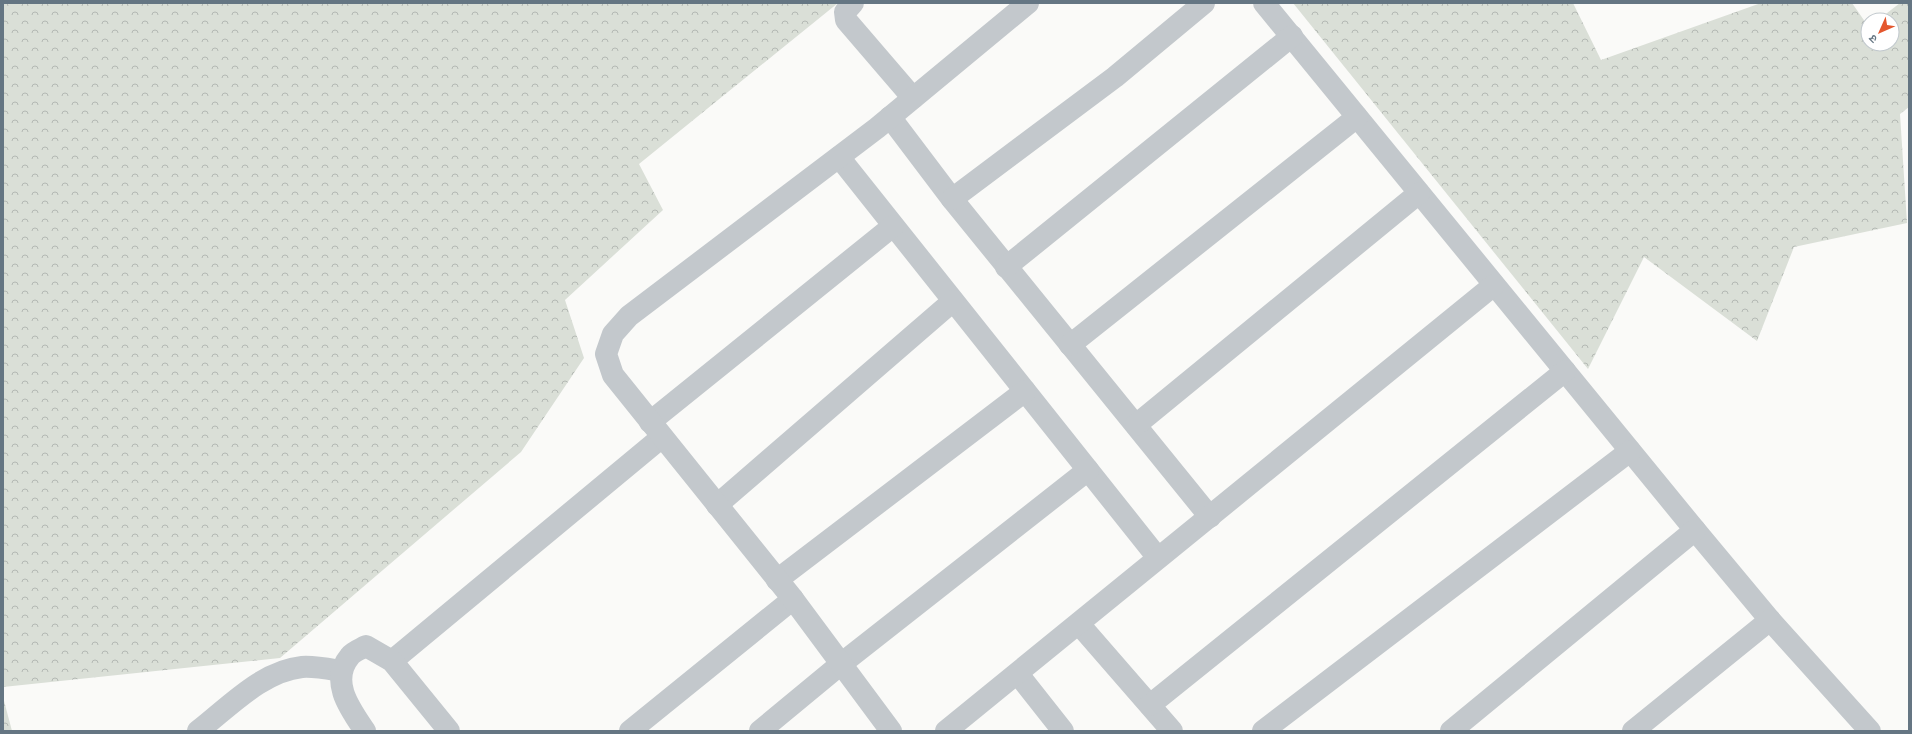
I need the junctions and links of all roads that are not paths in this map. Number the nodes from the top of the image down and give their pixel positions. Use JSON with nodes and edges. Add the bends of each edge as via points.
{"nodes":[{"id":1,"x":853,"y":3,"type":"edge"},
{"id":2,"x":1028,"y":3,"type":"edge"},
{"id":3,"x":1204,"y":3,"type":"edge"},
{"id":4,"x":1264,"y":3,"type":"edge"},
{"id":5,"x":1292,"y":36,"type":"junction"},
{"id":6,"x":913,"y":98,"type":"junction"},
{"id":7,"x":890,"y":117,"type":"junction"},
{"id":8,"x":1356,"y":117,"type":"junction"},
{"id":9,"x":839,"y":157,"type":"junction"},
{"id":10,"x":1419,"y":193,"type":"junction"},
{"id":11,"x":952,"y":200,"type":"junction"},
{"id":12,"x":894,"y":226,"type":"junction"},
{"id":13,"x":1006,"y":267,"type":"junction"},
{"id":14,"x":1494,"y":285,"type":"junction"},
{"id":15,"x":953,"y":301,"type":"junction"},
{"id":16,"x":1070,"y":345,"type":"junction"},
{"id":17,"x":1565,"y":372,"type":"junction"},
{"id":18,"x":1025,"y":390,"type":"junction"},
{"id":19,"x":1136,"y":425,"type":"junction"},
{"id":20,"x":656,"y":430,"type":"junction"},
{"id":21,"x":1630,"y":451,"type":"junction"},
{"id":22,"x":1088,"y":470,"type":"junction"},
{"id":23,"x":717,"y":506,"type":"junction"},
{"id":24,"x":1210,"y":516,"type":"junction"},
{"id":25,"x":1695,"y":530,"type":"junction"},
{"id":26,"x":1158,"y":558,"type":"junction"},
{"id":27,"x":777,"y":580,"type":"junction"},
{"id":28,"x":793,"y":599,"type":"junction"},
{"id":29,"x":1770,"y":620,"type":"junction"},
{"id":30,"x":1078,"y":624,"type":"junction"},
{"id":31,"x":392,"y":661,"type":"junction"},
{"id":32,"x":841,"y":664,"type":"junction"},
{"id":33,"x":342,"y":671,"type":"junction"},
{"id":34,"x":1018,"y":674,"type":"junction"},
{"id":35,"x":1150,"y":705,"type":"junction"},
{"id":36,"x":198,"y":731,"type":"edge"},
{"id":37,"x":365,"y":731,"type":"edge"},
{"id":38,"x":449,"y":731,"type":"edge"},
{"id":39,"x":630,"y":731,"type":"edge"},
{"id":40,"x":760,"y":731,"type":"edge"},
{"id":41,"x":891,"y":731,"type":"edge"},
{"id":42,"x":946,"y":731,"type":"edge"},
{"id":43,"x":1063,"y":731,"type":"edge"},
{"id":44,"x":1172,"y":731,"type":"edge"},
{"id":45,"x":1263,"y":731,"type":"edge"},
{"id":46,"x":1451,"y":731,"type":"edge"},
{"id":47,"x":1633,"y":731,"type":"edge"},
{"id":48,"x":1870,"y":731,"type":"edge"}],
"edges":[{"from":1,"to":6,"type":"street","via":[[845,12],[846,20]]},
{"from":2,"to":6,"type":"street"},
{"from":3,"to":11,"type":"street","via":[[1115,77]]},
{"from":4,"to":5,"type":"street"},
{"from":5,"to":8,"type":"street"},
{"from":5,"to":13,"type":"street"},
{"from":6,"to":7,"type":"street"},
{"from":7,"to":9,"type":"street"},
{"from":7,"to":11,"type":"street"},
{"from":8,"to":10,"type":"street"},
{"from":8,"to":16,"type":"street"},
{"from":9,"to":12,"type":"street"},
{"from":9,"to":20,"type":"street","via":[[629,316],[613,334],[606,354],[614,375]]},
{"from":10,"to":14,"type":"street"},
{"from":10,"to":19,"type":"street"},
{"from":11,"to":13,"type":"street"},
{"from":12,"to":15,"type":"street"},
{"from":12,"to":20,"type":"street"},
{"from":13,"to":16,"type":"street"},
{"from":14,"to":17,"type":"street"},
{"from":14,"to":24,"type":"street"},
{"from":15,"to":18,"type":"street"},
{"from":15,"to":23,"type":"street"},
{"from":16,"to":19,"type":"street"},
{"from":17,"to":21,"type":"street"},
{"from":17,"to":35,"type":"street"},
{"from":18,"to":22,"type":"street"},
{"from":18,"to":27,"type":"street"},
{"from":19,"to":24,"type":"street"},
{"from":20,"to":23,"type":"street"},
{"from":20,"to":31,"type":"street"},
{"from":21,"to":25,"type":"street"},
{"from":21,"to":45,"type":"street"},
{"from":22,"to":26,"type":"street"},
{"from":22,"to":32,"type":"street"},
{"from":23,"to":27,"type":"street"},
{"from":24,"to":26,"type":"street"},
{"from":25,"to":29,"type":"street"},
{"from":25,"to":46,"type":"street"},
{"from":26,"to":30,"type":"street"},
{"from":27,"to":28,"type":"street"},
{"from":28,"to":32,"type":"street"},
{"from":28,"to":39,"type":"street"},
{"from":29,"to":47,"type":"street"},
{"from":29,"to":48,"type":"street"},
{"from":30,"to":34,"type":"street"},
{"from":30,"to":35,"type":"street"},
{"from":31,"to":33,"type":"street","via":[[366,646],[350,655]]},
{"from":31,"to":38,"type":"street"},
{"from":32,"to":40,"type":"street"},
{"from":32,"to":41,"type":"street"},
{"from":33,"to":36,"type":"street","via":[[302,667],[274,675],[254,687]]},
{"from":33,"to":37,"type":"street","via":[[340,686]]},
{"from":34,"to":42,"type":"street"},
{"from":34,"to":43,"type":"street"},
{"from":35,"to":44,"type":"street"}]}
